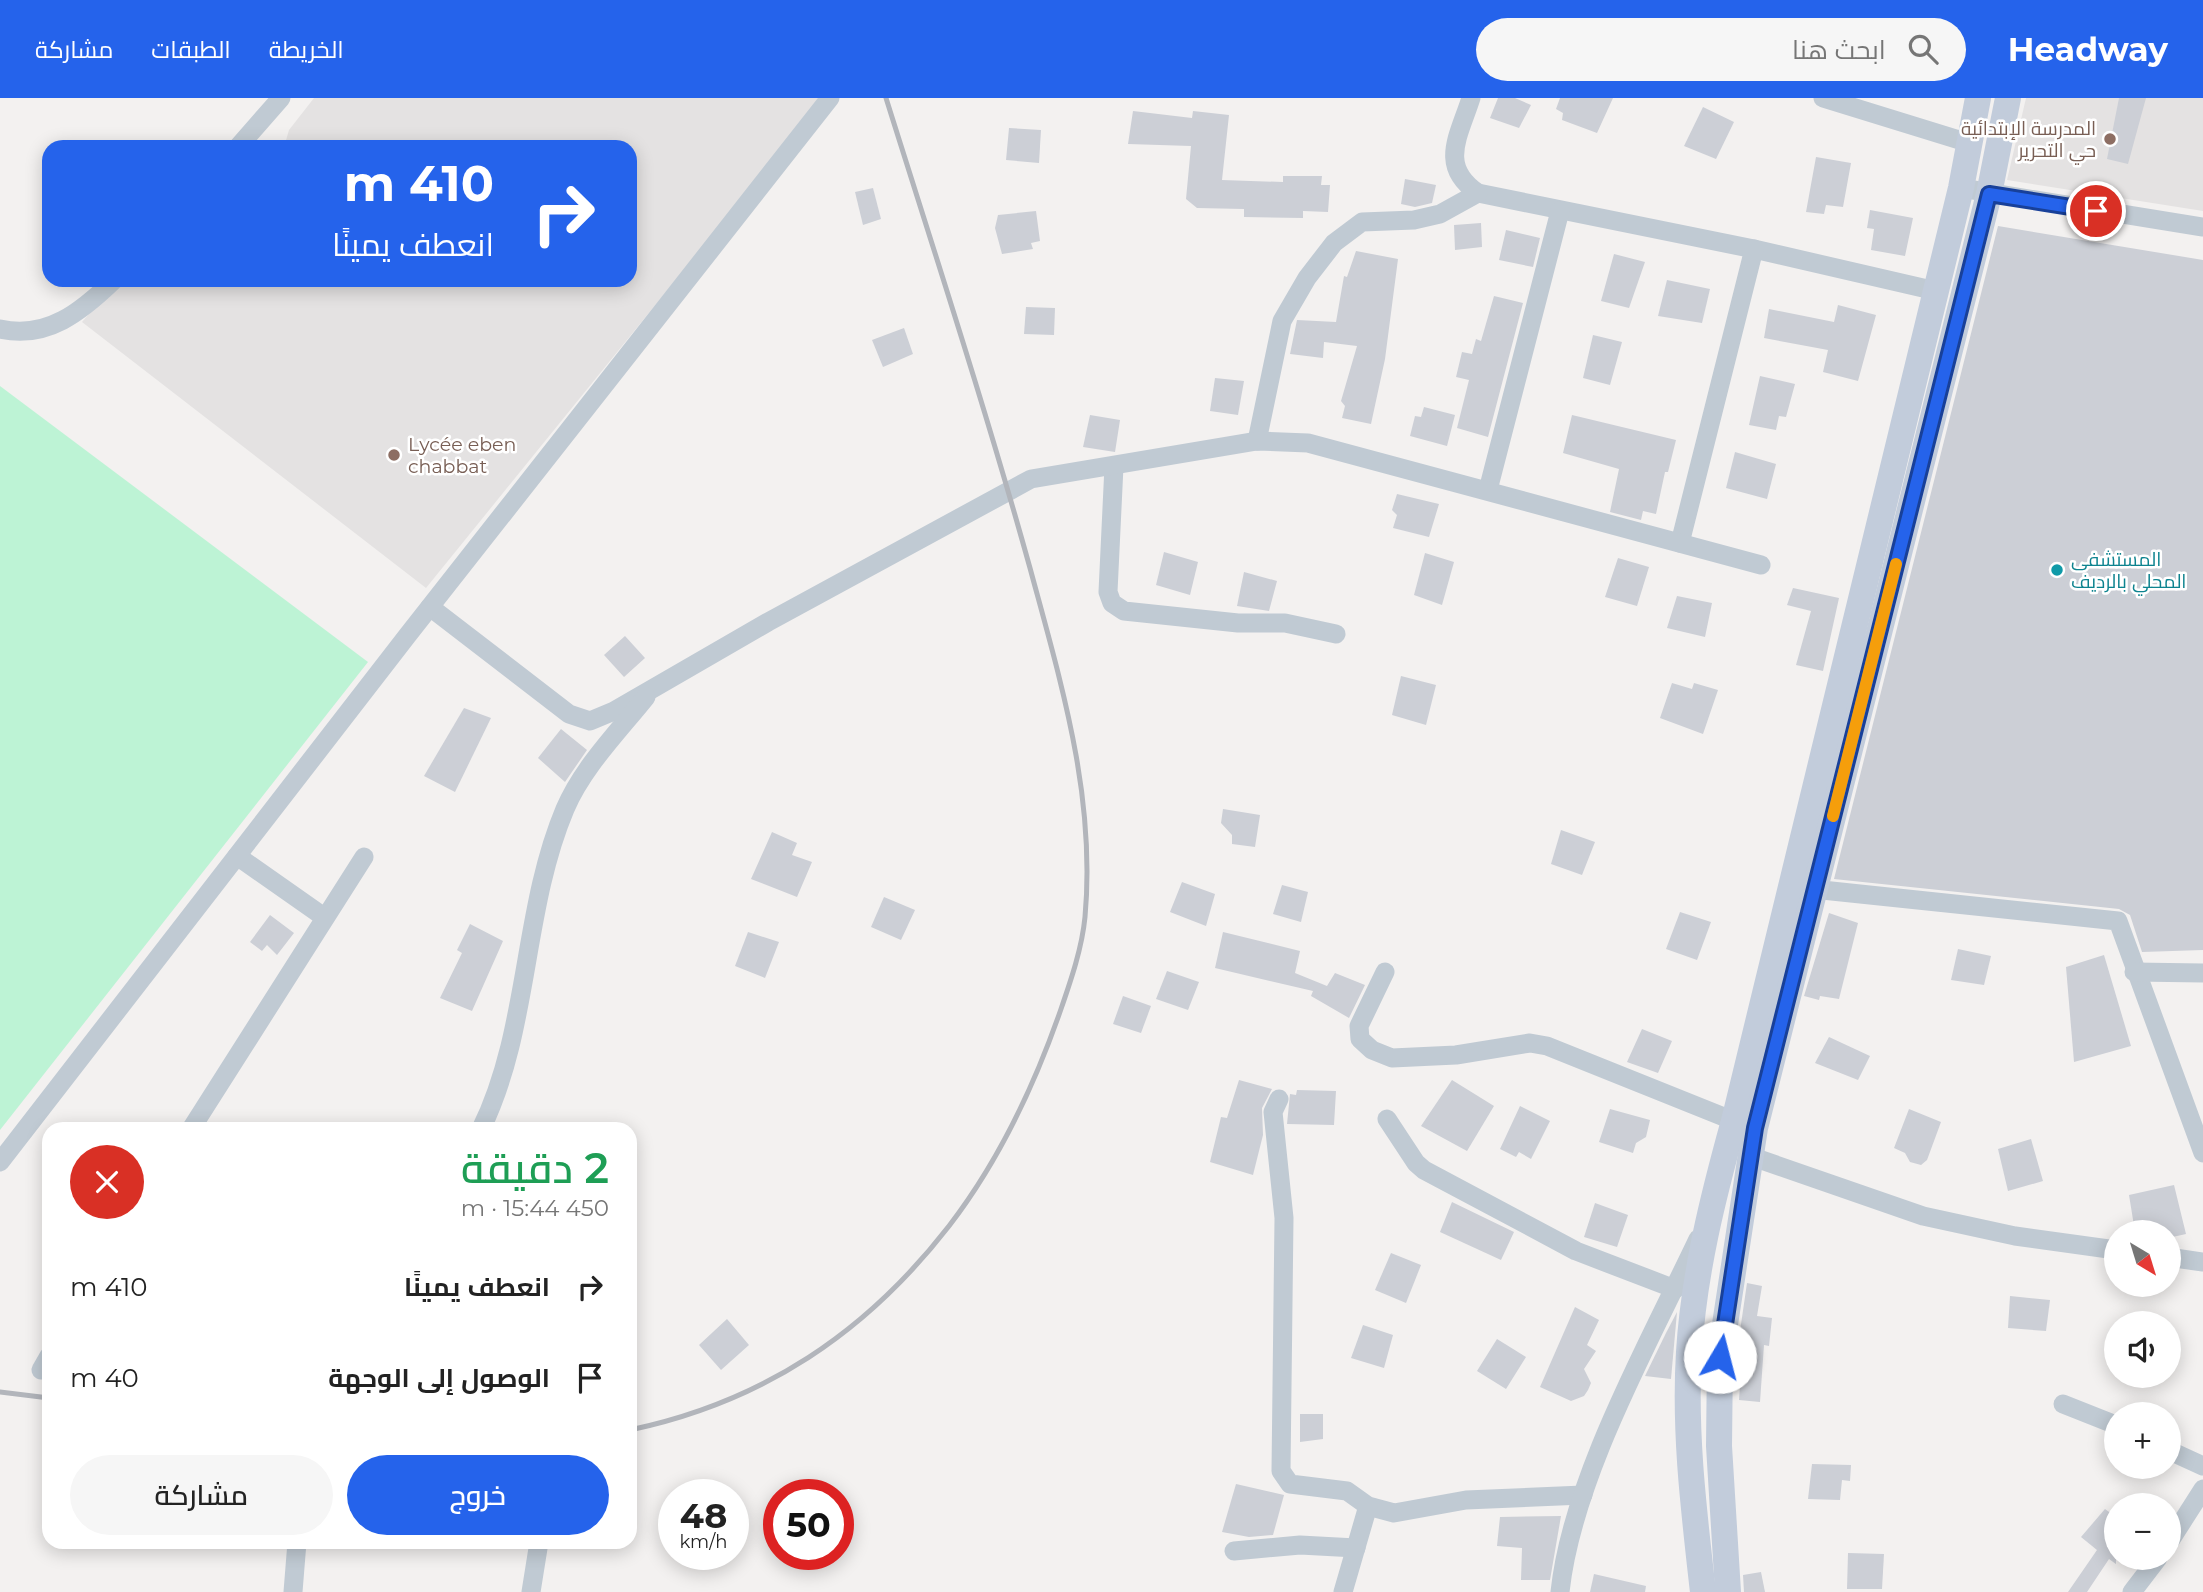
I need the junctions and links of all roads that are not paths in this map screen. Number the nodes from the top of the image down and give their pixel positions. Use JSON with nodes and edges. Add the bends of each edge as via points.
{"nodes":[{"id":1,"x":281,"y":98,"type":"edge"},
{"id":2,"x":830,"y":98,"type":"edge"},
{"id":3,"x":1471,"y":98,"type":"edge"},
{"id":4,"x":1823,"y":98,"type":"edge"},
{"id":5,"x":1978,"y":98,"type":"edge"},
{"id":6,"x":2008,"y":98,"type":"edge"},
{"id":7,"x":244,"y":140,"type":"edge"},
{"id":8,"x":1969,"y":144,"type":"junction"},
{"id":9,"x":1961,"y":188,"type":"junction"},
{"id":10,"x":1478,"y":193,"type":"junction"},
{"id":11,"x":1989,"y":194,"type":"junction"},
{"id":12,"x":1560,"y":211,"type":"junction"},
{"id":13,"x":2203,"y":228,"type":"edge"},
{"id":14,"x":1755,"y":248,"type":"junction"},
{"id":15,"x":106,"y":287,"type":"edge"},
{"id":16,"x":1936,"y":291,"type":"junction"},
{"id":17,"x":0,"y":329,"type":"edge"},
{"id":18,"x":1257,"y":441,"type":"junction"},
{"id":19,"x":1114,"y":466,"type":"junction"},
{"id":20,"x":1488,"y":490,"type":"junction"},
{"id":21,"x":1680,"y":543,"type":"junction"},
{"id":22,"x":1761,"y":565,"type":"dead end"},
{"id":23,"x":430,"y":607,"type":"junction"},
{"id":24,"x":1336,"y":634,"type":"dead end"},
{"id":25,"x":653,"y":688,"type":"junction"},
{"id":26,"x":237,"y":856,"type":"junction"},
{"id":27,"x":364,"y":857,"type":"dead end"},
{"id":28,"x":1803,"y":888,"type":"junction"},
{"id":29,"x":324,"y":917,"type":"junction"},
{"id":30,"x":1385,"y":972,"type":"dead end"},
{"id":31,"x":2134,"y":972,"type":"junction"},
{"id":32,"x":2203,"y":973,"type":"edge"},
{"id":33,"x":1279,"y":1099,"type":"dead end"},
{"id":34,"x":1387,"y":1119,"type":"dead end"},
{"id":35,"x":1734,"y":1121,"type":"junction"},
{"id":36,"x":195,"y":1122,"type":"edge"},
{"id":37,"x":484,"y":1122,"type":"edge"},
{"id":38,"x":2203,"y":1153,"type":"edge"},
{"id":39,"x":1750,"y":1156,"type":"junction"},
{"id":40,"x":0,"y":1162,"type":"edge"},
{"id":41,"x":1708,"y":1216,"type":"junction"},
{"id":42,"x":2104,"y":1248,"type":"edge"},
{"id":43,"x":2181,"y":1259,"type":"edge"},
{"id":44,"x":2203,"y":1262,"type":"edge"},
{"id":45,"x":1675,"y":1289,"type":"junction"},
{"id":46,"x":2063,"y":1404,"type":"dead end"},
{"id":47,"x":2104,"y":1420,"type":"edge"},
{"id":48,"x":2181,"y":1456,"type":"edge"},
{"id":49,"x":2203,"y":1466,"type":"edge"},
{"id":50,"x":2203,"y":1489,"type":"edge"},
{"id":51,"x":1583,"y":1495,"type":"junction"},
{"id":52,"x":1368,"y":1506,"type":"junction"},
{"id":53,"x":2181,"y":1524,"type":"edge"},
{"id":54,"x":1356,"y":1548,"type":"junction"},
{"id":55,"x":296,"y":1549,"type":"edge"},
{"id":56,"x":538,"y":1549,"type":"edge"},
{"id":57,"x":1234,"y":1551,"type":"dead end"},
{"id":58,"x":2149,"y":1570,"type":"edge"},
{"id":59,"x":293,"y":1592,"type":"edge"},
{"id":60,"x":531,"y":1592,"type":"edge"},
{"id":61,"x":1343,"y":1592,"type":"edge"},
{"id":62,"x":1560,"y":1592,"type":"edge"},
{"id":63,"x":1703,"y":1592,"type":"edge"},
{"id":64,"x":1728,"y":1592,"type":"edge"},
{"id":65,"x":2132,"y":1592,"type":"edge"}],
"edges":[{"from":1,"to":7,"type":"street"},
{"from":2,"to":23,"type":"street"},
{"from":3,"to":10,"type":"street","via":[[1452,156],[1458,174]]},
{"from":4,"to":8,"type":"street"},
{"from":5,"to":8,"type":"main road"},
{"from":6,"to":11,"type":"main road"},
{"from":8,"to":9,"type":"main road"},
{"from":9,"to":11,"type":"street"},
{"from":9,"to":16,"type":"main road"},
{"from":10,"to":12,"type":"street"},
{"from":10,"to":18,"type":"street","via":[[1440,214],[1362,222],[1334,243],[1282,321]]},
{"from":11,"to":13,"type":"street"},
{"from":11,"to":28,"type":"main road"},
{"from":12,"to":14,"type":"street"},
{"from":12,"to":20,"type":"street"},
{"from":14,"to":16,"type":"street"},
{"from":14,"to":21,"type":"street"},
{"from":15,"to":17,"type":"street","via":[[67,320],[44,330],[19,334]]},
{"from":16,"to":28,"type":"main road"},
{"from":18,"to":19,"type":"street"},
{"from":18,"to":20,"type":"street","via":[[1308,443]]},
{"from":19,"to":24,"type":"street","via":[[1108,592],[1116,607],[1238,623],[1285,623]]},
{"from":19,"to":25,"type":"street","via":[[1057,473],[1008,490]]},
{"from":20,"to":21,"type":"street"},
{"from":21,"to":22,"type":"street"},
{"from":23,"to":25,"type":"street","via":[[580,720],[601,717]]},
{"from":23,"to":26,"type":"street"},
{"from":25,"to":37,"type":"street","via":[[581,778],[565,809],[550,855],[503,1074]]},
{"from":26,"to":29,"type":"street"},
{"from":26,"to":40,"type":"street"},
{"from":27,"to":29,"type":"street"},
{"from":28,"to":31,"type":"street","via":[[2118,921]]},
{"from":28,"to":35,"type":"main road"},
{"from":28,"to":39,"type":"main road"},
{"from":29,"to":36,"type":"street"},
{"from":30,"to":35,"type":"street","via":[[1359,1026],[1360,1039],[1372,1051],[1392,1058],[1456,1055],[1530,1043],[1547,1046]]},
{"from":31,"to":32,"type":"street"},
{"from":31,"to":38,"type":"street"},
{"from":33,"to":52,"type":"street","via":[[1273,1112],[1284,1218],[1281,1471],[1290,1484],[1347,1491]]},
{"from":34,"to":45,"type":"street","via":[[1424,1170],[1576,1251]]},
{"from":35,"to":41,"type":"main road"},
{"from":39,"to":42,"type":"street","via":[[1934,1219]]},
{"from":39,"to":64,"type":"main road","via":[[1720,1357],[1719,1446]]},
{"from":41,"to":45,"type":"street"},
{"from":41,"to":63,"type":"main road","via":[[1689,1353],[1688,1446]]},
{"from":43,"to":44,"type":"street"},
{"from":45,"to":51,"type":"street"},
{"from":46,"to":47,"type":"street"},
{"from":48,"to":49,"type":"street"},
{"from":50,"to":53,"type":"street"},
{"from":51,"to":52,"type":"street","via":[[1466,1500],[1394,1513]]},
{"from":51,"to":62,"type":"street"},
{"from":52,"to":54,"type":"street"},
{"from":54,"to":57,"type":"street","via":[[1300,1545]]},
{"from":54,"to":61,"type":"street"},
{"from":55,"to":59,"type":"street"},
{"from":56,"to":60,"type":"street"},
{"from":58,"to":65,"type":"street"}]}
